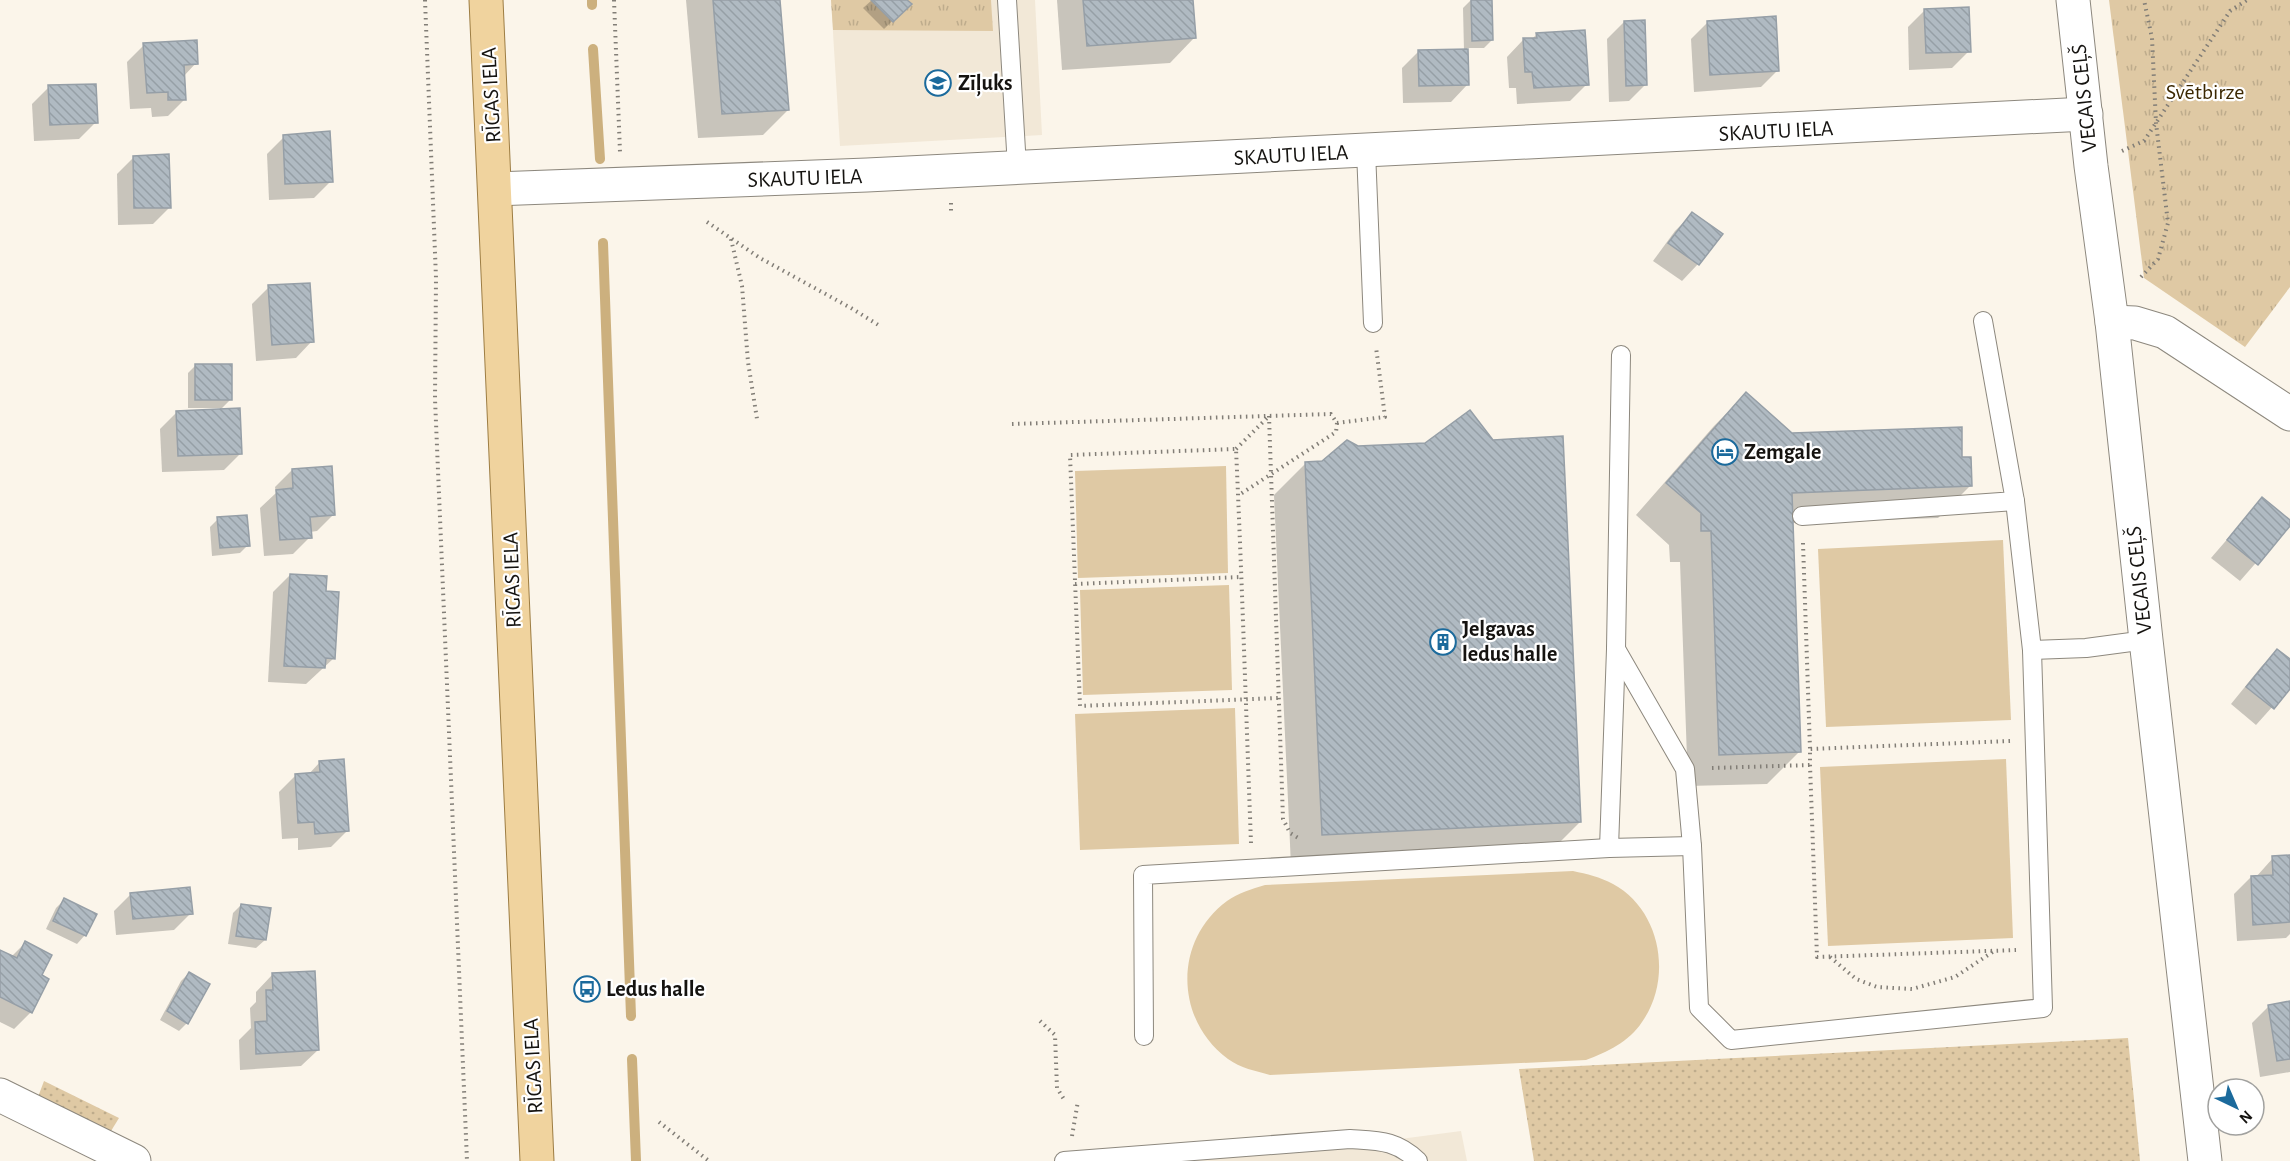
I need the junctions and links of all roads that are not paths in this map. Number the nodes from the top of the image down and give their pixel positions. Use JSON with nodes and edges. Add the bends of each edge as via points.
{"nodes":[{"id":1,"x":486,"y":0,"type":"edge"},
{"id":2,"x":1007,"y":0,"type":"edge"},
{"id":3,"x":2073,"y":0,"type":"edge"},
{"id":4,"x":2086,"y":114,"type":"junction"},
{"id":5,"x":1366,"y":151,"type":"junction"},
{"id":6,"x":1017,"y":167,"type":"junction"},
{"id":7,"x":496,"y":189,"type":"junction"},
{"id":8,"x":2111,"y":316,"type":"junction"},
{"id":9,"x":1983,"y":321,"type":"dead end"},
{"id":10,"x":1373,"y":323,"type":"road end"},
{"id":11,"x":1621,"y":355,"type":"dead end"},
{"id":12,"x":2290,"y":414,"type":"edge"},
{"id":13,"x":2015,"y":501,"type":"junction"},
{"id":14,"x":1802,"y":516,"type":"road end"},
{"id":15,"x":2146,"y":640,"type":"junction"},
{"id":16,"x":1616,"y":649,"type":"junction"},
{"id":17,"x":2031,"y":650,"type":"junction"},
{"id":18,"x":1692,"y":846,"type":"junction"},
{"id":19,"x":1609,"y":848,"type":"junction"},
{"id":20,"x":1144,"y":1036,"type":"dead end"},
{"id":21,"x":0,"y":1095,"type":"edge"},
{"id":22,"x":134,"y":1161,"type":"edge"},
{"id":23,"x":537,"y":1161,"type":"edge"},
{"id":24,"x":1064,"y":1161,"type":"edge"},
{"id":25,"x":1418,"y":1161,"type":"edge"},
{"id":26,"x":2205,"y":1161,"type":"edge"}],
"edges":[{"from":1,"to":7,"type":"main road","name":"RĪGAS IELA"},
{"from":2,"to":6,"type":"lane"},
{"from":3,"to":4,"type":"street","name":"VECAIS CEĻŠ"},
{"from":4,"to":5,"type":"street","name":"SKAUTU IELA"},
{"from":4,"to":8,"type":"street","name":"VECAIS CEĻŠ"},
{"from":5,"to":6,"type":"street","name":"SKAUTU IELA"},
{"from":5,"to":10,"type":"lane"},
{"from":6,"to":7,"type":"street","name":"SKAUTU IELA"},
{"from":7,"to":23,"type":"main road","name":"RĪGAS IELA"},
{"from":8,"to":12,"type":"street","via":[[2164,332]]},
{"from":8,"to":15,"type":"street","name":"VECAIS CEĻŠ"},
{"from":9,"to":13,"type":"lane"},
{"from":11,"to":16,"type":"lane"},
{"from":13,"to":14,"type":"lane"},
{"from":13,"to":17,"type":"lane"},
{"from":15,"to":17,"type":"lane"},
{"from":15,"to":26,"type":"street","name":"VECAIS CEĻŠ"},
{"from":16,"to":18,"type":"lane","via":[[1685,769]]},
{"from":16,"to":19,"type":"lane"},
{"from":17,"to":18,"type":"lane","via":[[2043,1008],[1731,1040],[1699,1008]]},
{"from":18,"to":19,"type":"lane"},
{"from":19,"to":20,"type":"lane","via":[[1143,875]]},
{"from":21,"to":22,"type":"street"},
{"from":24,"to":25,"type":"lane","via":[[1350,1139],[1385,1141],[1406,1150]]}]}
